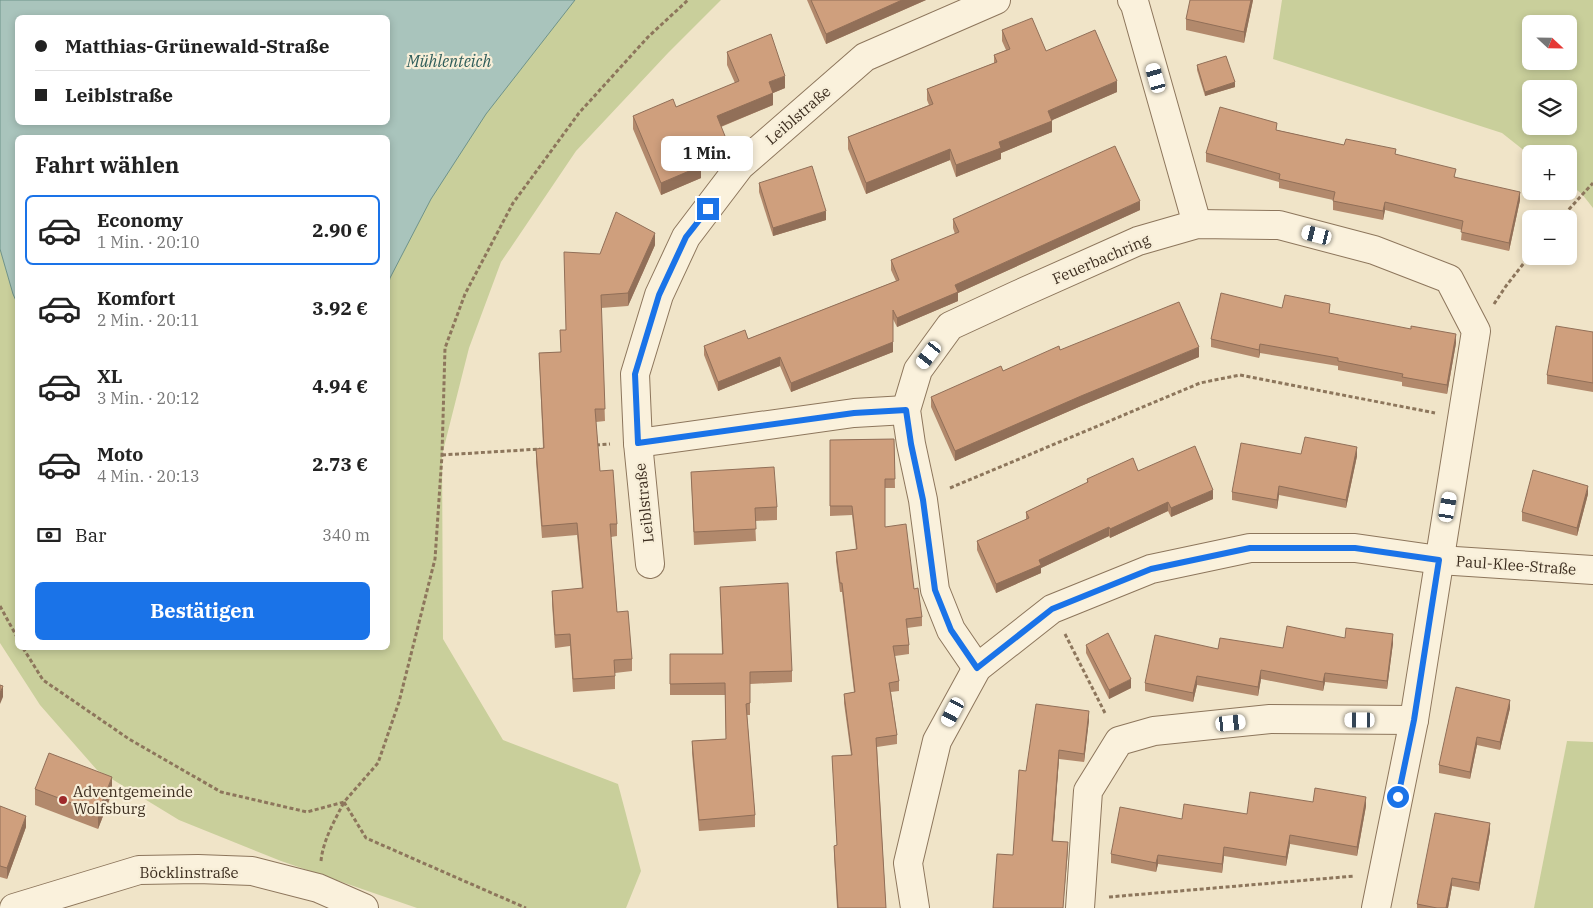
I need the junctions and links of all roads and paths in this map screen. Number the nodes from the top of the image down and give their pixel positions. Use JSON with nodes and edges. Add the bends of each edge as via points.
{"nodes":[{"id":1,"x":688,"y":0,"type":"edge"},
{"id":2,"x":996,"y":0,"type":"edge"},
{"id":3,"x":1132,"y":0,"type":"edge"},
{"id":4,"x":1593,"y":183,"type":"edge"},
{"id":5,"x":1568,"y":210,"type":"edge"},
{"id":6,"x":1198,"y":224,"type":"junction"},
{"id":7,"x":1522,"y":265,"type":"edge"},
{"id":8,"x":1476,"y":331,"type":"junction"},
{"id":9,"x":906,"y":410,"type":"junction"},
{"id":10,"x":1463,"y":419,"type":"junction"},
{"id":11,"x":638,"y":443,"type":"junction"},
{"id":12,"x":589,"y":446,"type":"edge"},
{"id":13,"x":550,"y":448,"type":"edge"},
{"id":14,"x":442,"y":455,"type":"junction"},
{"id":15,"x":923,"y":500,"type":"junction"},
{"id":16,"x":1439,"y":560,"type":"junction"},
{"id":17,"x":650,"y":564,"type":"dead end"},
{"id":18,"x":1593,"y":570,"type":"edge"},
{"id":19,"x":0,"y":606,"type":"edge"},
{"id":20,"x":1052,"y":609,"type":"junction"},
{"id":21,"x":15,"y":634,"type":"edge"},
{"id":22,"x":24,"y":650,"type":"edge"},
{"id":23,"x":977,"y":668,"type":"junction"},
{"id":24,"x":1414,"y":720,"type":"junction"},
{"id":25,"x":1119,"y":741,"type":"junction"},
{"id":26,"x":344,"y":802,"type":"junction"},
{"id":27,"x":1383,"y":874,"type":"junction"},
{"id":28,"x":314,"y":898,"type":"edge"},
{"id":29,"x":1081,"y":904,"type":"edge"},
{"id":30,"x":14,"y":908,"type":"edge"},
{"id":31,"x":364,"y":908,"type":"edge"},
{"id":32,"x":526,"y":908,"type":"edge"},
{"id":33,"x":915,"y":908,"type":"edge"},
{"id":34,"x":1376,"y":908,"type":"edge"}],
"edges":[{"from":1,"to":14,"type":"path","via":[[648,37],[579,113],[513,202],[465,294],[446,348]]},
{"from":2,"to":11,"type":"street","name":"Leiblstraße","via":[[865,58],[740,166],[686,237],[659,295],[635,374]]},
{"from":3,"to":6,"type":"street"},
{"from":4,"to":5,"type":"path"},
{"from":6,"to":8,"type":"street","name":"Feuerbachring","via":[[1279,226],[1374,250],[1449,279]]},
{"from":6,"to":9,"type":"street","name":"Feuerbachring","via":[[1138,241],[950,326],[918,370]]},
{"from":7,"to":8,"type":"path"},
{"from":8,"to":10,"type":"street"},
{"from":9,"to":11,"type":"street","name":"Leiblstraße","via":[[854,413]]},
{"from":9,"to":15,"type":"street","name":"Feuerbachring"},
{"from":10,"to":15,"type":"path","via":[[1240,375],[1200,383]]},
{"from":10,"to":16,"type":"street"},
{"from":11,"to":12,"type":"path"},
{"from":11,"to":17,"type":"street","name":"Leiblstraße"},
{"from":13,"to":14,"type":"path"},
{"from":14,"to":26,"type":"path","via":[[435,559],[400,702],[378,763]]},
{"from":15,"to":23,"type":"street","name":"Feuerbachring","via":[[935,590],[951,630]]},
{"from":16,"to":18,"type":"street","name":"Paul-Klee-Straße"},
{"from":16,"to":20,"type":"street","name":"Paul-Klee-Straße","via":[[1355,548],[1250,548],[1151,569]]},
{"from":16,"to":24,"type":"street"},
{"from":19,"to":21,"type":"path"},
{"from":20,"to":23,"type":"street","name":"Paul-Klee-Straße"},
{"from":20,"to":25,"type":"path"},
{"from":22,"to":26,"type":"path","via":[[43,680],[129,739],[221,792],[307,812]]},
{"from":23,"to":33,"type":"street","via":[[937,741],[908,863]]},
{"from":24,"to":25,"type":"street","via":[[1270,719],[1154,731]]},
{"from":24,"to":27,"type":"street"},
{"from":25,"to":29,"type":"street","via":[[1088,791]]},
{"from":26,"to":28,"type":"path","via":[[322,853]]},
{"from":26,"to":32,"type":"path","via":[[366,838]]},
{"from":27,"to":29,"type":"path"},
{"from":27,"to":34,"type":"street"},
{"from":28,"to":30,"type":"street","name":"Böcklinstraße","via":[[252,871],[139,870]]},
{"from":28,"to":31,"type":"street","name":"Böcklinstraße"}]}
